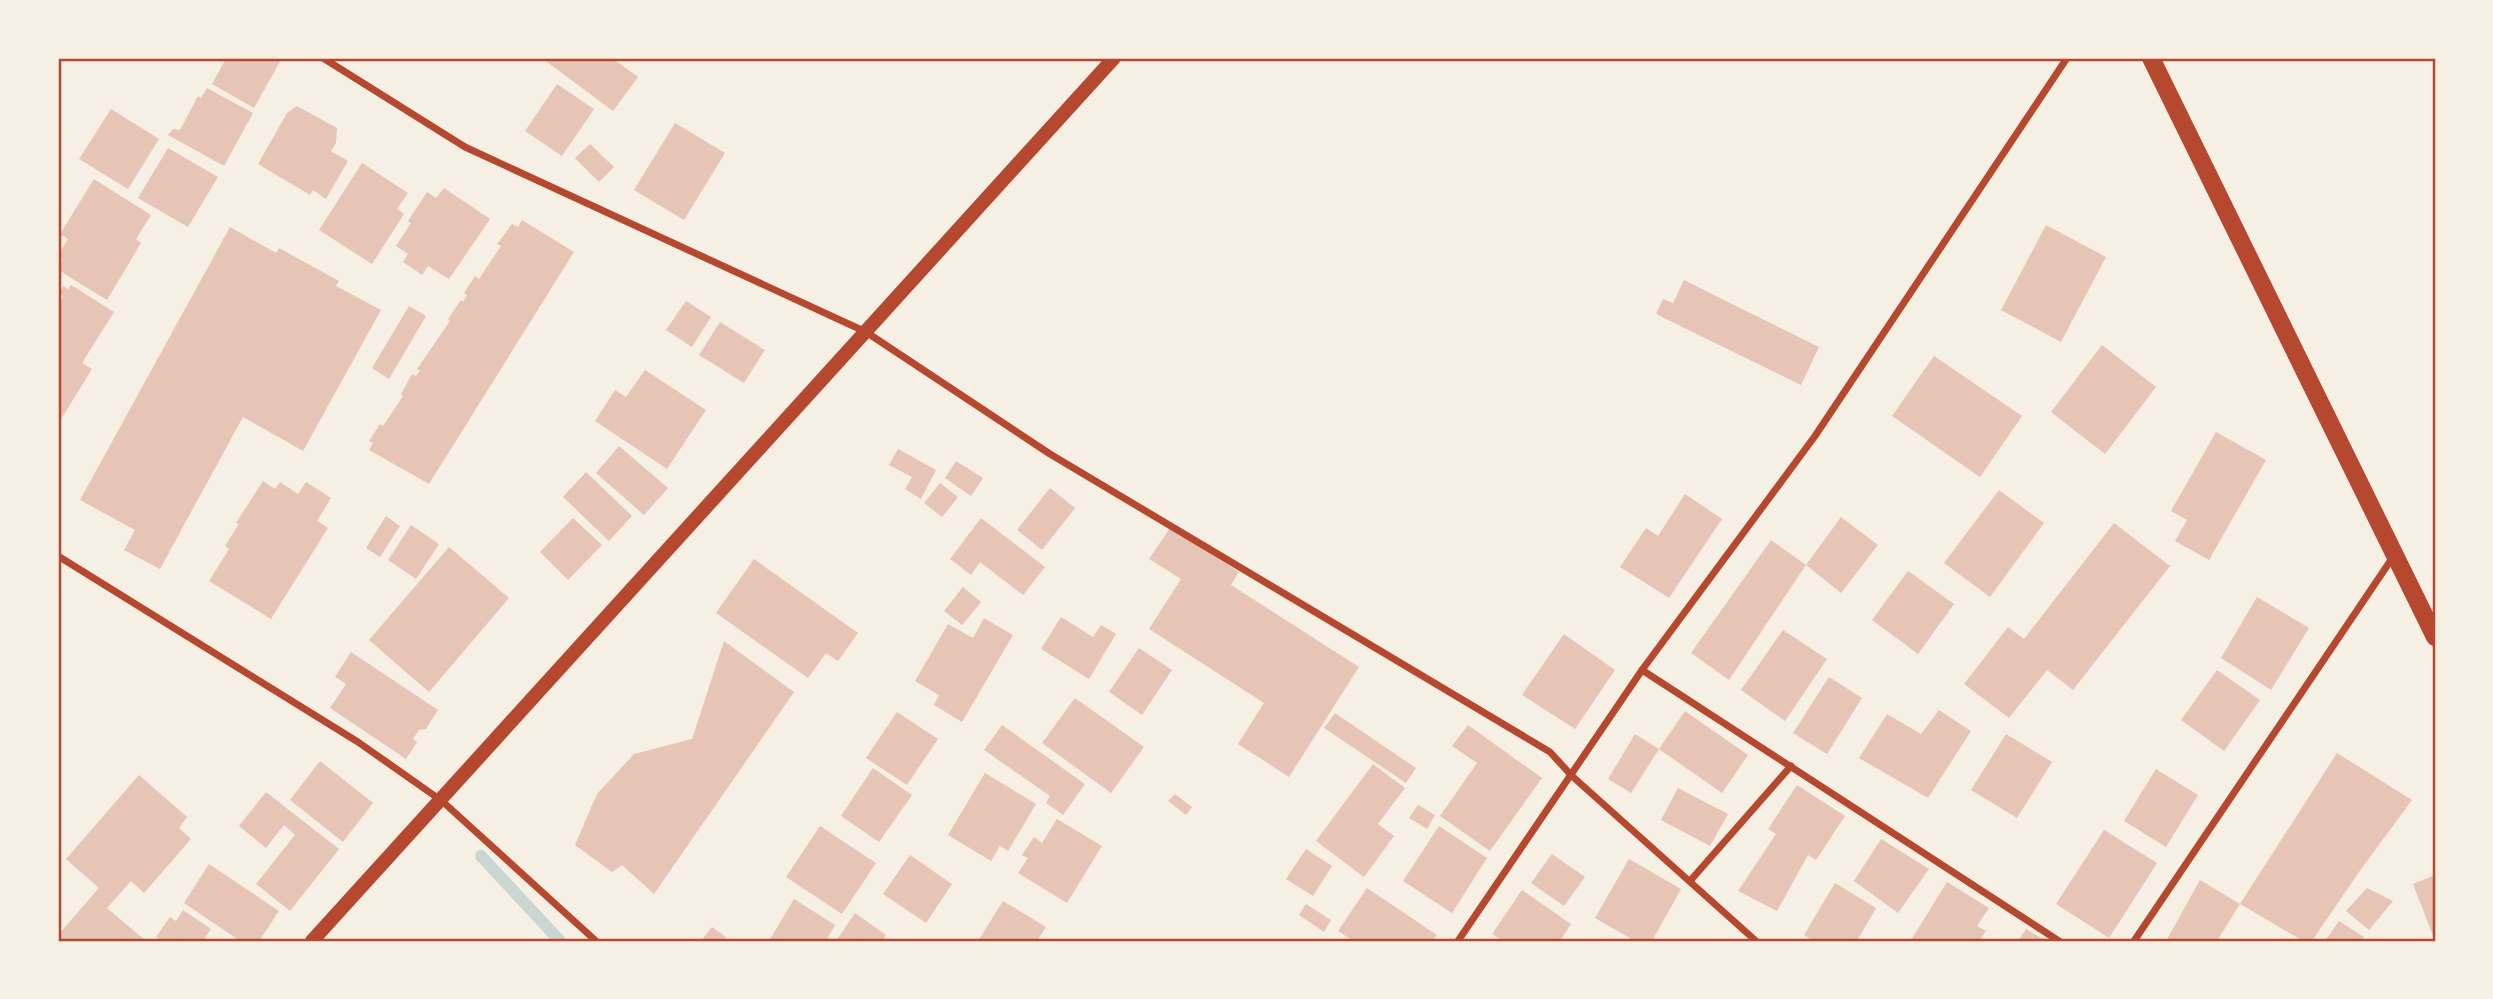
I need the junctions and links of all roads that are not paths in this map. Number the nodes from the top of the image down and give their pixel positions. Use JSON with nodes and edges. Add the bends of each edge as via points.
{"nodes":[{"id":1,"x":323,"y":58,"type":"edge"},
{"id":2,"x":1114,"y":58,"type":"edge"},
{"id":3,"x":2067,"y":58,"type":"edge"},
{"id":4,"x":2151,"y":58,"type":"edge"},
{"id":5,"x":866,"y":331,"type":"junction"},
{"id":6,"x":2395,"y":554,"type":"junction"},
{"id":7,"x":58,"y":556,"type":"edge"},
{"id":8,"x":2435,"y":636,"type":"edge"},
{"id":9,"x":1642,"y":670,"type":"junction"},
{"id":10,"x":1791,"y":766,"type":"junction"},
{"id":11,"x":1572,"y":776,"type":"junction"},
{"id":12,"x":442,"y":801,"type":"junction"},
{"id":13,"x":1690,"y":881,"type":"junction"},
{"id":14,"x":313,"y":941,"type":"edge"},
{"id":15,"x":596,"y":941,"type":"edge"},
{"id":16,"x":1458,"y":941,"type":"edge"},
{"id":17,"x":1756,"y":941,"type":"edge"},
{"id":18,"x":2059,"y":941,"type":"edge"},
{"id":19,"x":2134,"y":941,"type":"edge"}],
"edges":[{"from":1,"to":5,"type":"street","via":[[465,148]]},
{"from":2,"to":5,"type":"main road"},
{"from":3,"to":9,"type":"street","via":[[1815,436]]},
{"from":4,"to":6,"type":"main road"},
{"from":5,"to":11,"type":"street","via":[[1050,454],[1550,752]]},
{"from":5,"to":12,"type":"main road"},
{"from":6,"to":8,"type":"main road"},
{"from":6,"to":19,"type":"street"},
{"from":7,"to":12,"type":"street","via":[[358,742]]},
{"from":9,"to":10,"type":"street"},
{"from":9,"to":11,"type":"street"},
{"from":10,"to":13,"type":"street"},
{"from":10,"to":18,"type":"street"},
{"from":11,"to":13,"type":"street"},
{"from":11,"to":16,"type":"street"},
{"from":12,"to":14,"type":"main road"},
{"from":12,"to":15,"type":"street"},
{"from":13,"to":17,"type":"street"}]}
